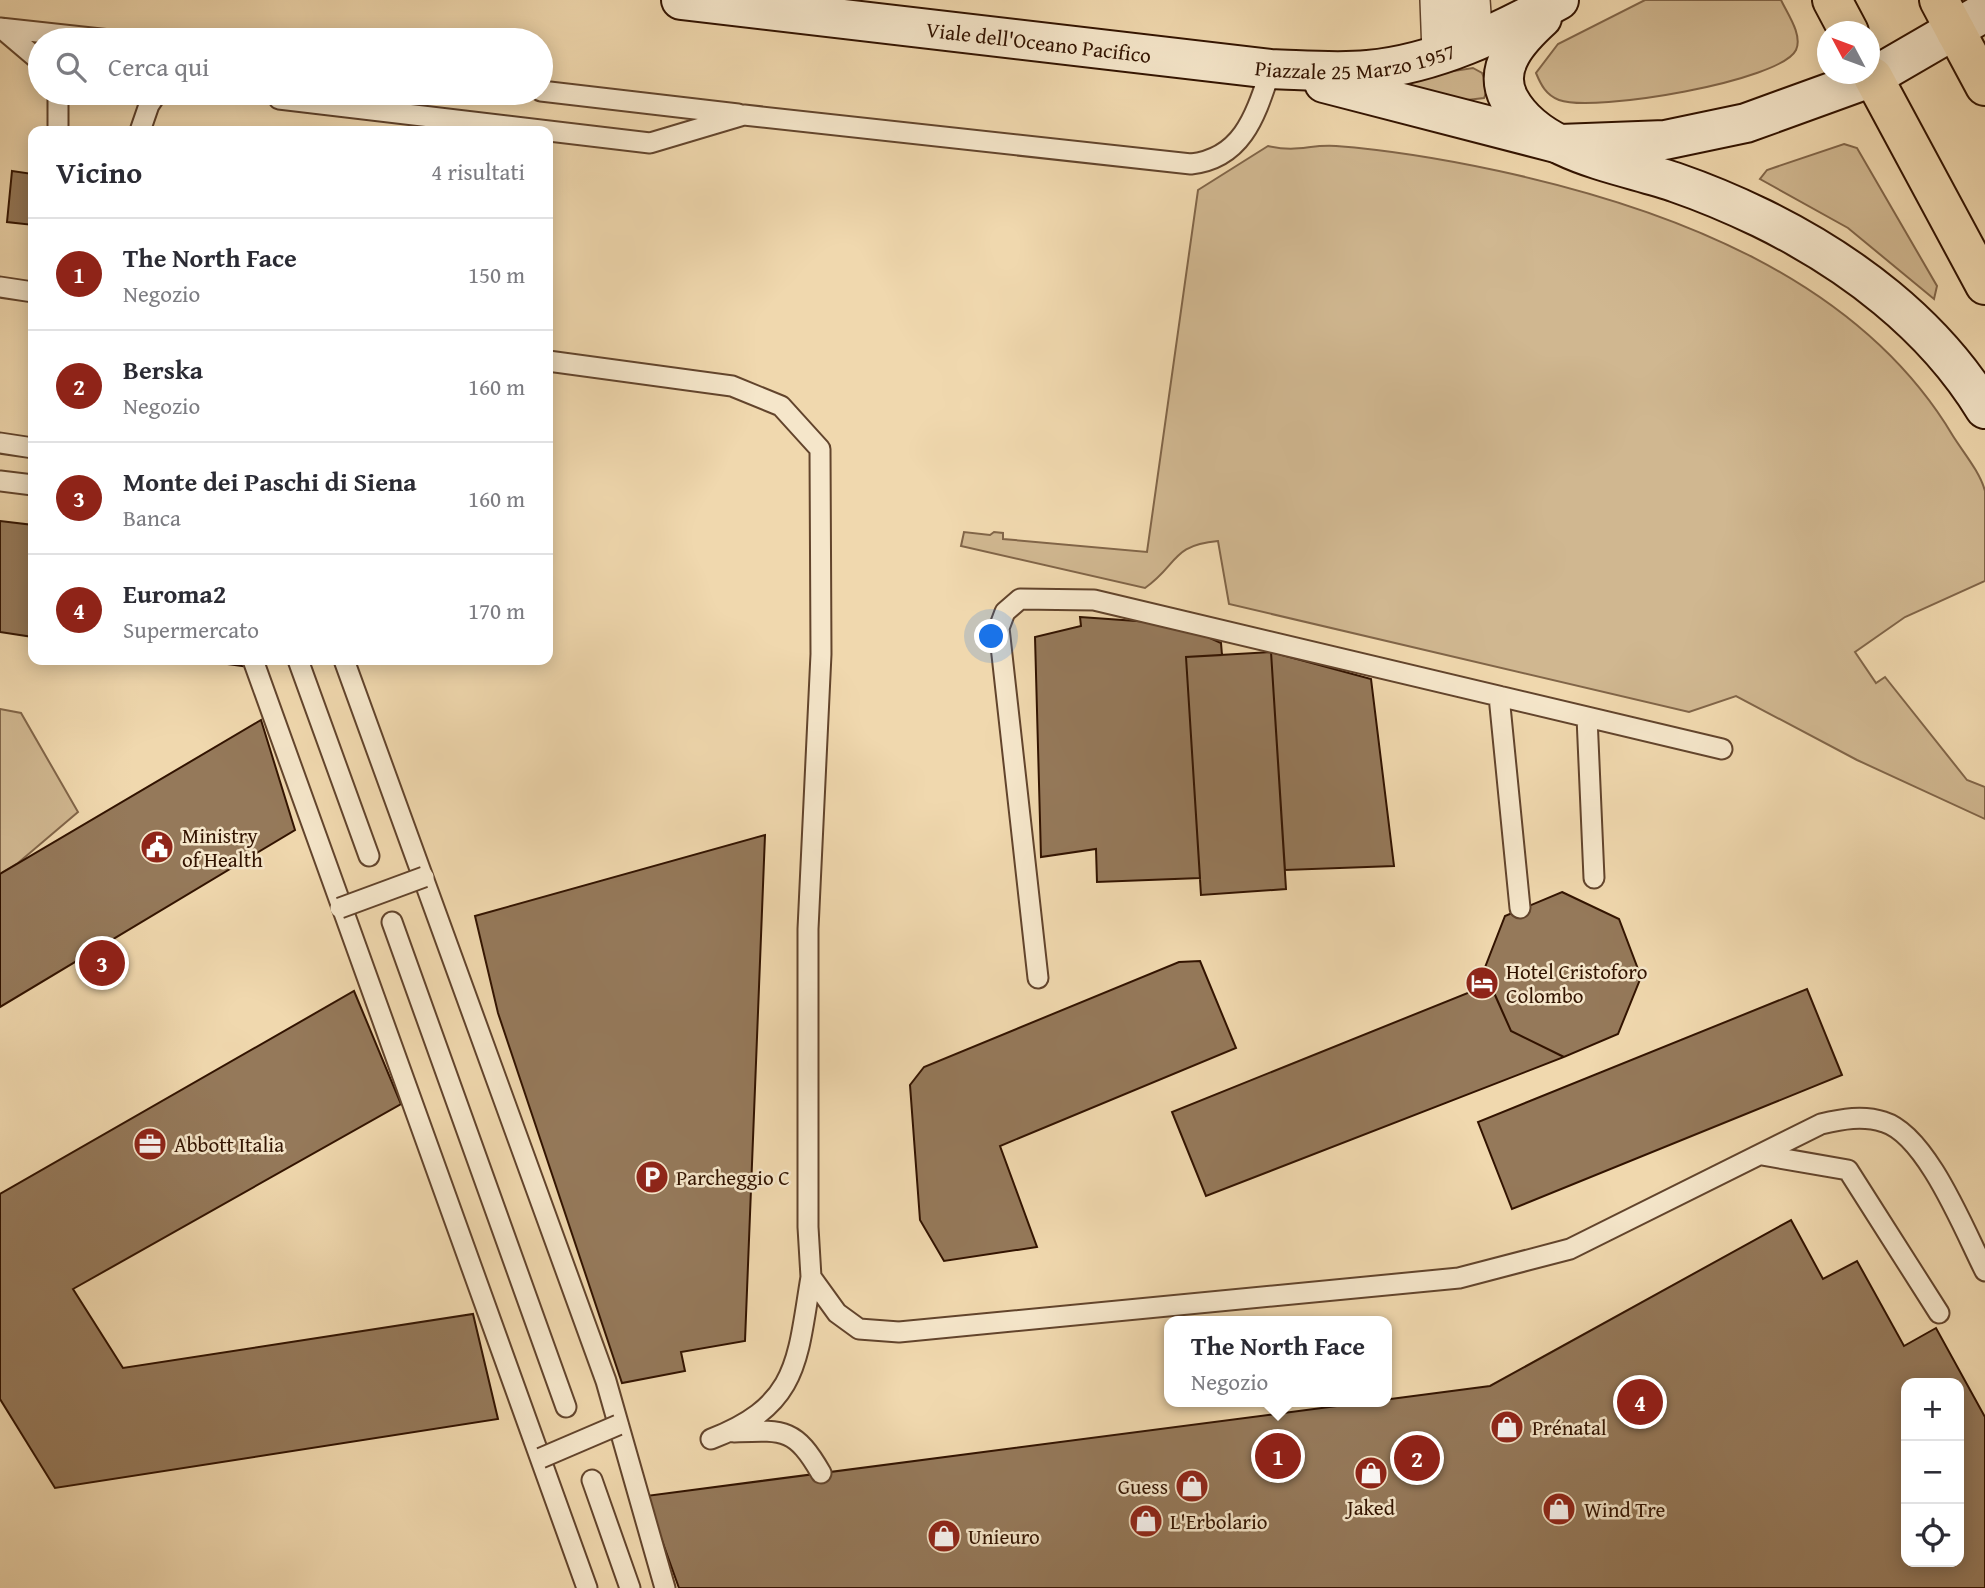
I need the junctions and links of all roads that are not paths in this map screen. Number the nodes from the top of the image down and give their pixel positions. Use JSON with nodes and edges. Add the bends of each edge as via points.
{"nodes":[{"id":1,"x":681,"y":0,"type":"edge"},
{"id":2,"x":1439,"y":0,"type":"edge"},
{"id":3,"x":1471,"y":0,"type":"edge"},
{"id":4,"x":1561,"y":0,"type":"edge"},
{"id":5,"x":1832,"y":0,"type":"edge"},
{"id":6,"x":1960,"y":15,"type":"edge"},
{"id":7,"x":1843,"y":21,"type":"edge"},
{"id":8,"x":0,"y":28,"type":"edge"},
{"id":9,"x":28,"y":31,"type":"edge"},
{"id":10,"x":1458,"y":48,"type":"junction"},
{"id":11,"x":28,"y":49,"type":"edge"},
{"id":12,"x":1880,"y":68,"type":"edge"},
{"id":13,"x":1271,"y":69,"type":"junction"},
{"id":14,"x":1847,"y":84,"type":"edge"},
{"id":15,"x":1876,"y":84,"type":"edge"},
{"id":16,"x":1985,"y":86,"type":"edge"},
{"id":17,"x":553,"y":92,"type":"edge"},
{"id":18,"x":58,"y":105,"type":"edge"},
{"id":19,"x":149,"y":105,"type":"edge"},
{"id":20,"x":330,"y":105,"type":"edge"},
{"id":21,"x":744,"y":115,"type":"junction"},
{"id":22,"x":58,"y":126,"type":"edge"},
{"id":23,"x":142,"y":126,"type":"edge"},
{"id":24,"x":507,"y":126,"type":"edge"},
{"id":25,"x":553,"y":131,"type":"edge"},
{"id":26,"x":1560,"y":144,"type":"junction"},
{"id":27,"x":1985,"y":285,"type":"edge"},
{"id":28,"x":0,"y":288,"type":"edge"},
{"id":29,"x":28,"y":291,"type":"edge"},
{"id":30,"x":553,"y":362,"type":"edge"},
{"id":31,"x":1985,"y":409,"type":"edge"},
{"id":32,"x":0,"y":443,"type":"edge"},
{"id":33,"x":28,"y":447,"type":"edge"},
{"id":34,"x":0,"y":481,"type":"edge"},
{"id":35,"x":28,"y":484,"type":"edge"},
{"id":36,"x":255,"y":665,"type":"edge"},
{"id":37,"x":300,"y":665,"type":"edge"},
{"id":38,"x":346,"y":665,"type":"edge"},
{"id":39,"x":1499,"y":696,"type":"junction"},
{"id":40,"x":1587,"y":717,"type":"junction"},
{"id":41,"x":1722,"y":749,"type":"dead end"},
{"id":42,"x":369,"y":856,"type":"dead end"},
{"id":43,"x":424,"y":877,"type":"junction"},
{"id":44,"x":1594,"y":878,"type":"dead end"},
{"id":45,"x":1520,"y":908,"type":"dead end"},
{"id":46,"x":333,"y":911,"type":"junction"},
{"id":47,"x":392,"y":922,"type":"dead end"},
{"id":48,"x":1038,"y":978,"type":"dead end"},
{"id":49,"x":1762,"y":1155,"type":"junction"},
{"id":50,"x":1985,"y":1271,"type":"edge"},
{"id":51,"x":811,"y":1277,"type":"junction"},
{"id":52,"x":1939,"y":1313,"type":"dead end"},
{"id":53,"x":566,"y":1407,"type":"dead end"},
{"id":54,"x":618,"y":1425,"type":"junction"},
{"id":55,"x":541,"y":1458,"type":"junction"},
{"id":56,"x":821,"y":1473,"type":"dead end"},
{"id":57,"x":592,"y":1480,"type":"dead end"},
{"id":58,"x":587,"y":1588,"type":"edge"},
{"id":59,"x":630,"y":1588,"type":"edge"},
{"id":60,"x":665,"y":1588,"type":"edge"}],
"edges":[{"from":1,"to":13,"type":"main road","name":"Viale dell'Oceano Pacifico"},
{"from":2,"to":10,"type":"street"},
{"from":3,"to":10,"type":"street"},
{"from":4,"to":10,"type":"main road","name":"Piazzale 25 Marzo 1957"},
{"from":4,"to":26,"type":"main road","name":"Piazzale 25 Marzo 1957","via":[[1514,47],[1505,73],[1505,88],[1518,112]]},
{"from":5,"to":7,"type":"main road"},
{"from":6,"to":12,"type":"main road","name":"Piazzale 25 Marzo 1957"},
{"from":6,"to":16,"type":"main road"},
{"from":8,"to":9,"type":"lane"},
{"from":8,"to":11,"type":"lane"},
{"from":10,"to":13,"type":"main road","name":"Piazzale 25 Marzo 1957","via":[[1371,70]]},
{"from":13,"to":21,"type":"lane","via":[[1238,141],[1217,158],[1191,164]]},
{"from":13,"to":26,"type":"main road","name":"Piazzale 25 Marzo 1957"},
{"from":14,"to":26,"type":"main road","name":"Piazzale 25 Marzo 1957","via":[[1779,113],[1703,133],[1644,142]]},
{"from":15,"to":27,"type":"main road"},
{"from":17,"to":21,"type":"lane"},
{"from":18,"to":22,"type":"lane"},
{"from":19,"to":23,"type":"lane"},
{"from":20,"to":24,"type":"lane"},
{"from":21,"to":25,"type":"lane","via":[[650,143]]},
{"from":26,"to":31,"type":"main road","via":[[1702,192],[1819,250],[1911,319],[1942,350]]},
{"from":28,"to":29,"type":"lane"},
{"from":30,"to":51,"type":"lane","via":[[732,386],[781,406],[820,449],[821,654],[808,929]]},
{"from":32,"to":33,"type":"lane"},
{"from":34,"to":35,"type":"lane"},
{"from":36,"to":46,"type":"lane"},
{"from":37,"to":42,"type":"lane"},
{"from":38,"to":43,"type":"lane"},
{"from":39,"to":40,"type":"lane"},
{"from":39,"to":45,"type":"lane"},
{"from":39,"to":48,"type":"lane","via":[[1094,600],[1020,599],[1005,612],[999,628]]},
{"from":40,"to":41,"type":"lane"},
{"from":40,"to":44,"type":"lane"},
{"from":43,"to":46,"type":"lane","bridge":true},
{"from":43,"to":54,"type":"lane"},
{"from":46,"to":55,"type":"lane"},
{"from":47,"to":53,"type":"lane"},
{"from":49,"to":50,"type":"lane","via":[[1821,1124],[1843,1119],[1874,1120],[1895,1127],[1929,1165]]},
{"from":49,"to":51,"type":"lane","via":[[1570,1248],[1460,1278],[899,1332],[859,1329],[837,1313]]},
{"from":49,"to":52,"type":"lane","via":[[1848,1170]]},
{"from":51,"to":56,"type":"lane","via":[[801,1338],[778,1398],[760,1415],[720,1435],[779,1430],[806,1448]]},
{"from":54,"to":55,"type":"lane","bridge":true},
{"from":54,"to":60,"type":"lane"},
{"from":55,"to":58,"type":"lane"},
{"from":57,"to":59,"type":"lane"}]}
